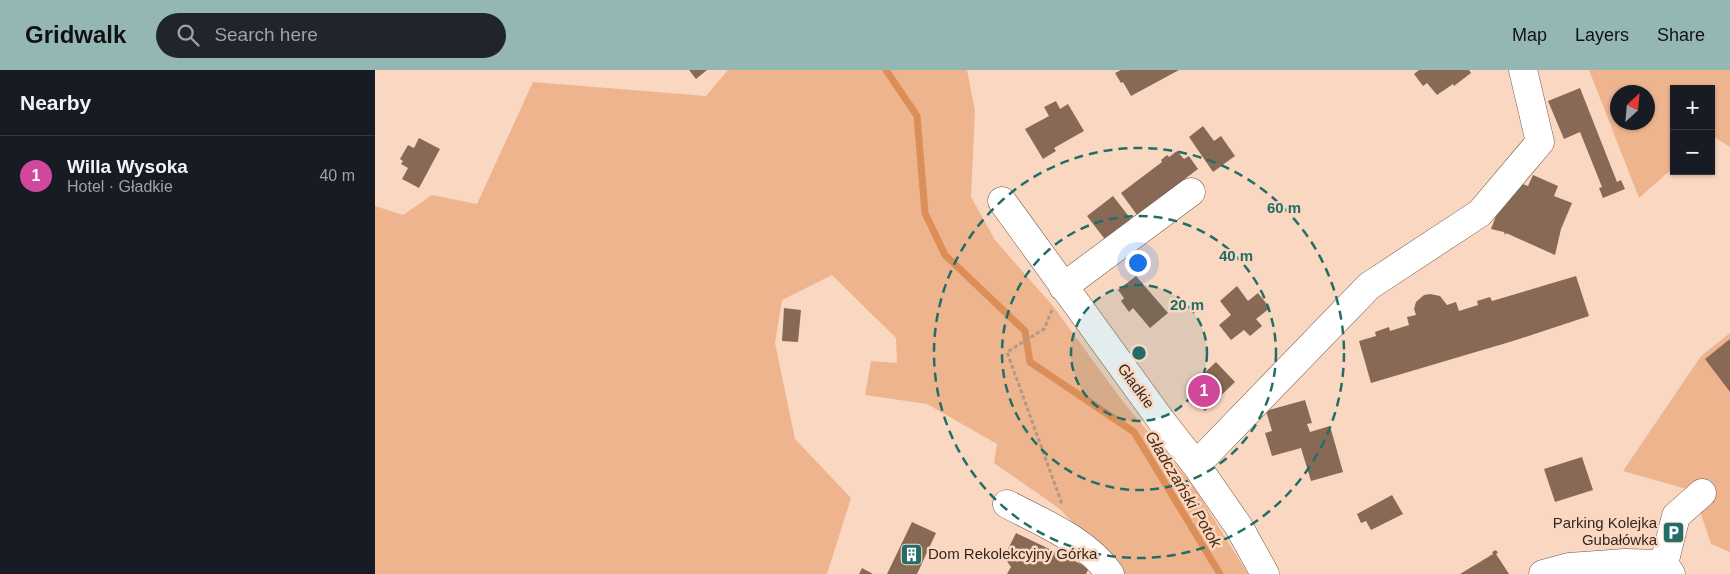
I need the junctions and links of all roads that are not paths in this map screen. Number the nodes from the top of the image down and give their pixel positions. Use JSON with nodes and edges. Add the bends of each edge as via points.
{"nodes":[{"id":1,"x":1523,"y":70,"type":"edge"},
{"id":2,"x":1191,"y":192,"type":"dead end"},
{"id":3,"x":1002,"y":201,"type":"dead end"},
{"id":4,"x":1063,"y":287,"type":"junction"},
{"id":5,"x":1196,"y":465,"type":"junction"},
{"id":6,"x":1701,"y":493,"type":"dead end"},
{"id":7,"x":1007,"y":504,"type":"dead end"},
{"id":8,"x":1668,"y":569,"type":"edge"},
{"id":9,"x":1110,"y":574,"type":"edge"},
{"id":10,"x":1265,"y":574,"type":"edge"},
{"id":11,"x":1543,"y":574,"type":"edge"}],
"edges":[{"from":1,"to":5,"type":"street","via":[[1540,142],[1479,214],[1369,286]]},
{"from":2,"to":4,"type":"street"},
{"from":3,"to":4,"type":"street","name":"Gładkie"},
{"from":4,"to":5,"type":"street","name":"Gładkie"},
{"from":5,"to":10,"type":"street","name":"Gładkie","via":[[1239,527]]},
{"from":6,"to":8,"type":"street","via":[[1676,516]]},
{"from":7,"to":9,"type":"street","via":[[1075,540],[1100,560]]},
{"from":8,"to":11,"type":"street","via":[[1625,563],[1569,567]]}]}
